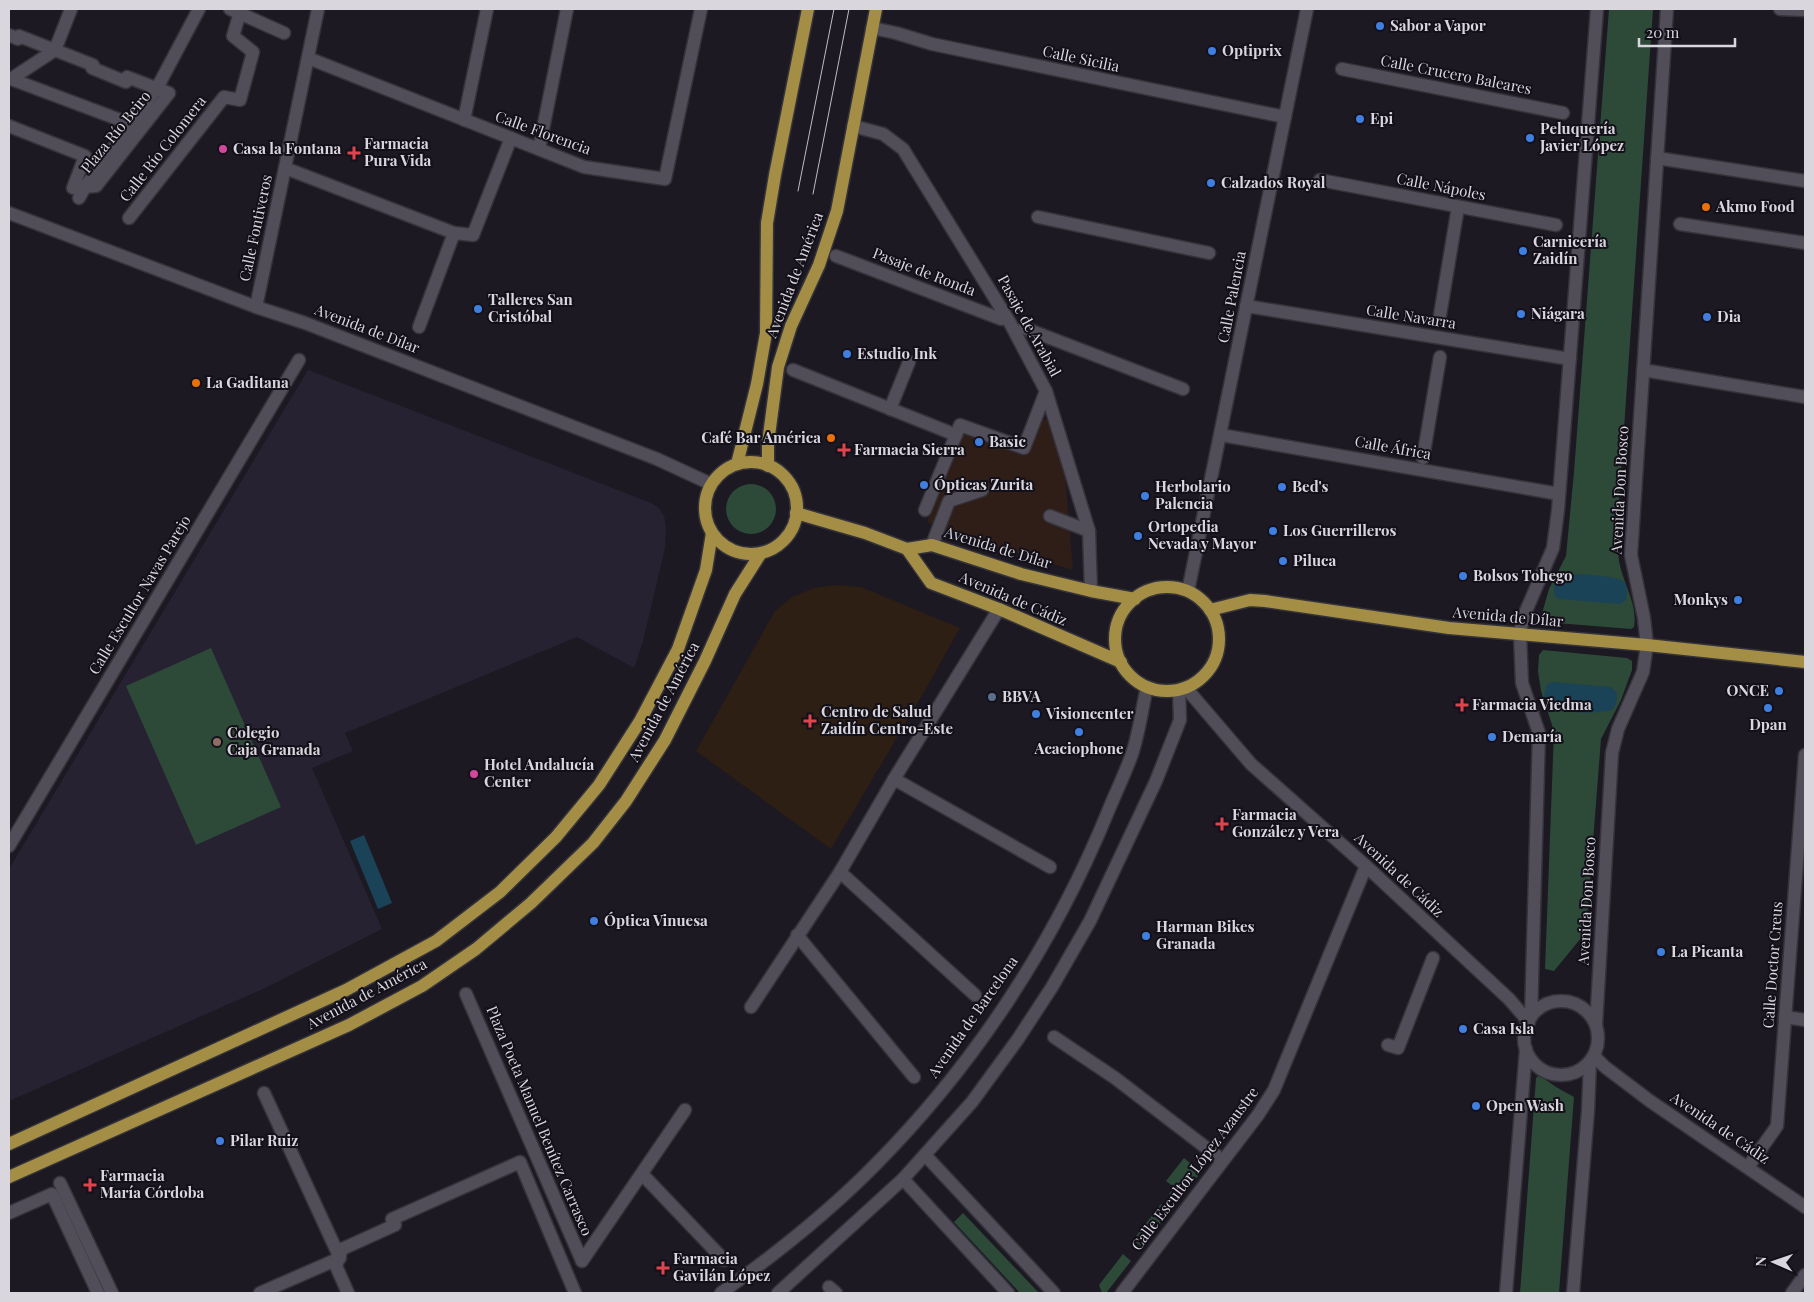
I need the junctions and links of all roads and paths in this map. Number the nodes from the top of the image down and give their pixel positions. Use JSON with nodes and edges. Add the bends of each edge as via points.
{"nodes":[{"id":1,"x":71,"y":9,"type":"edge"},
{"id":2,"x":198,"y":9,"type":"edge"},
{"id":3,"x":318,"y":9,"type":"edge"},
{"id":4,"x":487,"y":9,"type":"edge"},
{"id":5,"x":567,"y":9,"type":"edge"},
{"id":6,"x":701,"y":9,"type":"edge"},
{"id":7,"x":808,"y":9,"type":"edge"},
{"id":8,"x":876,"y":9,"type":"edge"},
{"id":9,"x":1307,"y":9,"type":"edge"},
{"id":10,"x":1597,"y":9,"type":"edge"},
{"id":11,"x":1667,"y":9,"type":"edge"},
{"id":12,"x":1780,"y":9,"type":"edge"},
{"id":13,"x":237,"y":10,"type":"edge"},
{"id":14,"x":1805,"y":10,"type":"edge"},
{"id":15,"x":872,"y":28,"type":"junction"},
{"id":16,"x":284,"y":32,"type":"dead end"},
{"id":17,"x":9,"y":35,"type":"edge"},
{"id":18,"x":55,"y":50,"type":"junction"},
{"id":19,"x":308,"y":58,"type":"junction"},
{"id":20,"x":1342,"y":70,"type":"dead end"},
{"id":21,"x":10,"y":81,"type":"edge"},
{"id":22,"x":157,"y":88,"type":"junction"},
{"id":23,"x":1563,"y":113,"type":"dead end"},
{"id":24,"x":1285,"y":117,"type":"junction"},
{"id":25,"x":464,"y":120,"type":"junction"},
{"id":26,"x":131,"y":124,"type":"junction"},
{"id":27,"x":9,"y":126,"type":"edge"},
{"id":28,"x":853,"y":126,"type":"junction"},
{"id":29,"x":511,"y":138,"type":"junction"},
{"id":30,"x":538,"y":149,"type":"junction"},
{"id":31,"x":1657,"y":158,"type":"junction"},
{"id":32,"x":285,"y":168,"type":"junction"},
{"id":33,"x":1320,"y":180,"type":"dead end"},
{"id":34,"x":1805,"y":181,"type":"edge"},
{"id":35,"x":82,"y":193,"type":"junction"},
{"id":36,"x":1458,"y":207,"type":"junction"},
{"id":37,"x":9,"y":213,"type":"edge"},
{"id":38,"x":1038,"y":217,"type":"dead end"},
{"id":39,"x":130,"y":218,"type":"dead end"},
{"id":40,"x":1680,"y":224,"type":"dead end"},
{"id":41,"x":1556,"y":225,"type":"dead end"},
{"id":42,"x":454,"y":233,"type":"junction"},
{"id":43,"x":1805,"y":243,"type":"edge"},
{"id":44,"x":1209,"y":253,"type":"dead end"},
{"id":45,"x":836,"y":256,"type":"dead end"},
{"id":46,"x":1246,"y":306,"type":"junction"},
{"id":47,"x":256,"y":307,"type":"junction"},
{"id":48,"x":1000,"y":319,"type":"dead end"},
{"id":49,"x":1438,"y":321,"type":"dead end"},
{"id":50,"x":420,"y":327,"type":"dead end"},
{"id":51,"x":1024,"y":328,"type":"dead end"},
{"id":52,"x":1440,"y":357,"type":"dead end"},
{"id":53,"x":299,"y":360,"type":"dead end"},
{"id":54,"x":1570,"y":360,"type":"junction"},
{"id":55,"x":908,"y":362,"type":"dead end"},
{"id":56,"x":793,"y":370,"type":"dead end"},
{"id":57,"x":1643,"y":370,"type":"junction"},
{"id":58,"x":1183,"y":388,"type":"dead end"},
{"id":59,"x":1046,"y":391,"type":"junction"},
{"id":60,"x":1805,"y":397,"type":"edge"},
{"id":61,"x":890,"y":408,"type":"junction"},
{"id":62,"x":956,"y":435,"type":"junction"},
{"id":63,"x":1220,"y":435,"type":"junction"},
{"id":64,"x":1423,"y":458,"type":"dead end"},
{"id":65,"x":737,"y":464,"type":"junction"},
{"id":66,"x":768,"y":466,"type":"junction"},
{"id":67,"x":711,"y":484,"type":"junction"},
{"id":68,"x":982,"y":490,"type":"dead end"},
{"id":69,"x":1559,"y":494,"type":"junction"},
{"id":70,"x":925,"y":510,"type":"dead end"},
{"id":71,"x":796,"y":513,"type":"junction"},
{"id":72,"x":1050,"y":516,"type":"dead end"},
{"id":73,"x":1089,"y":530,"type":"junction"},
{"id":74,"x":712,"y":533,"type":"junction"},
{"id":75,"x":932,"y":545,"type":"junction"},
{"id":76,"x":907,"y":549,"type":"junction"},
{"id":77,"x":761,"y":553,"type":"junction"},
{"id":78,"x":1090,"y":592,"type":"junction"},
{"id":79,"x":1188,"y":592,"type":"junction"},
{"id":80,"x":1135,"y":599,"type":"junction"},
{"id":81,"x":999,"y":609,"type":"junction"},
{"id":82,"x":1210,"y":610,"type":"junction"},
{"id":83,"x":1520,"y":634,"type":"junction"},
{"id":84,"x":1646,"y":645,"type":"junction"},
{"id":85,"x":1121,"y":662,"type":"junction"},
{"id":86,"x":1805,"y":662,"type":"edge"},
{"id":87,"x":1147,"y":687,"type":"junction"},
{"id":88,"x":1182,"y":689,"type":"junction"},
{"id":89,"x":1805,"y":755,"type":"edge"},
{"id":90,"x":894,"y":779,"type":"junction"},
{"id":91,"x":1803,"y":829,"type":"edge"},
{"id":92,"x":9,"y":846,"type":"edge"},
{"id":93,"x":1366,"y":866,"type":"junction"},
{"id":94,"x":1050,"y":867,"type":"dead end"},
{"id":95,"x":840,"y":872,"type":"junction"},
{"id":96,"x":798,"y":935,"type":"junction"},
{"id":97,"x":1433,"y":958,"type":"dead end"},
{"id":98,"x":466,"y":994,"type":"dead end"},
{"id":99,"x":975,"y":995,"type":"dead end"},
{"id":100,"x":751,"y":1007,"type":"dead end"},
{"id":101,"x":1785,"y":1017,"type":"junction"},
{"id":102,"x":1530,"y":1019,"type":"junction"},
{"id":103,"x":1805,"y":1020,"type":"edge"},
{"id":104,"x":1596,"y":1025,"type":"junction"},
{"id":105,"x":1054,"y":1037,"type":"dead end"},
{"id":106,"x":1388,"y":1044,"type":"dead end"},
{"id":107,"x":1526,"y":1049,"type":"junction"},
{"id":108,"x":1592,"y":1059,"type":"junction"},
{"id":109,"x":914,"y":1077,"type":"dead end"},
{"id":110,"x":264,"y":1093,"type":"dead end"},
{"id":111,"x":685,"y":1110,"type":"dead end"},
{"id":112,"x":9,"y":1144,"type":"edge"},
{"id":113,"x":926,"y":1156,"type":"junction"},
{"id":114,"x":1217,"y":1156,"type":"dead end"},
{"id":115,"x":1748,"y":1167,"type":"junction"},
{"id":116,"x":642,"y":1174,"type":"junction"},
{"id":117,"x":9,"y":1177,"type":"edge"},
{"id":118,"x":903,"y":1179,"type":"junction"},
{"id":119,"x":60,"y":1183,"type":"dead end"},
{"id":120,"x":1805,"y":1206,"type":"edge"},
{"id":121,"x":9,"y":1213,"type":"edge"},
{"id":122,"x":340,"y":1258,"type":"junction"},
{"id":123,"x":724,"y":1260,"type":"dead end"},
{"id":124,"x":1805,"y":1275,"type":"edge"},
{"id":125,"x":1004,"y":1292,"type":"edge"},
{"id":126,"x":98,"y":1293,"type":"edge"},
{"id":127,"x":112,"y":1293,"type":"edge"},
{"id":128,"x":260,"y":1293,"type":"edge"},
{"id":129,"x":348,"y":1293,"type":"edge"},
{"id":130,"x":575,"y":1293,"type":"edge"},
{"id":131,"x":722,"y":1293,"type":"edge"},
{"id":132,"x":778,"y":1293,"type":"edge"},
{"id":133,"x":1054,"y":1293,"type":"edge"},
{"id":134,"x":1122,"y":1293,"type":"edge"},
{"id":135,"x":1506,"y":1293,"type":"edge"},
{"id":136,"x":1573,"y":1293,"type":"edge"},
{"id":137,"x":1792,"y":1293,"type":"edge"}],
"edges":[{"from":1,"to":18,"type":"street"},
{"from":2,"to":22,"type":"street"},
{"from":3,"to":19,"type":"street","name":"Calle Fontiveros"},
{"from":4,"to":25,"type":"street"},
{"from":5,"to":30,"type":"street"},
{"from":6,"to":30,"type":"street","name":"Calle Florencia","via":[[665,179],[584,167]]},
{"from":7,"to":65,"type":"main road","name":"Avenida de América","via":[[767,223],[766,334]]},
{"from":8,"to":15,"type":"main road","name":"Avenida de América"},
{"from":9,"to":24,"type":"street","name":"Calle Palencia"},
{"from":10,"to":54,"type":"street"},
{"from":11,"to":31,"type":"street","name":"Avenida Don Bosco"},
{"from":12,"to":14,"type":"street"},
{"from":13,"to":16,"type":"street"},
{"from":13,"to":39,"type":"street","name":"Calle Río Colomera","via":[[233,36],[253,52],[240,100],[224,97]]},
{"from":15,"to":24,"type":"street","name":"Calle Sicilia","via":[[932,44]]},
{"from":15,"to":28,"type":"main road","name":"Avenida de América"},
{"from":17,"to":18,"type":"street","name":"Plaza Río Beiro"},
{"from":18,"to":21,"type":"street","name":"Plaza Río Beiro"},
{"from":18,"to":22,"type":"street","name":"Plaza Río Beiro","via":[[126,82],[128,77]]},
{"from":19,"to":25,"type":"street","name":"Calle Florencia"},
{"from":19,"to":32,"type":"street","name":"Calle Fontiveros"},
{"from":20,"to":23,"type":"street","name":"Calle Crucero Baleares"},
{"from":21,"to":26,"type":"street","name":"Plaza Río Beiro"},
{"from":22,"to":26,"type":"street"},
{"from":22,"to":35,"type":"street","name":"Plaza Río Beiro","via":[[169,93],[96,186]]},
{"from":24,"to":46,"type":"street","name":"Calle Palencia"},
{"from":25,"to":29,"type":"street","name":"Calle Florencia"},
{"from":26,"to":35,"type":"street"},
{"from":27,"to":35,"type":"street","name":"Plaza Río Beiro","via":[[85,156],[73,188]]},
{"from":28,"to":59,"type":"street","name":"Pasaje de Arabial","via":[[884,134],[903,149],[1022,342]]},
{"from":28,"to":66,"type":"main road","name":"Avenida de América","via":[[837,211],[819,265],[790,326],[778,367]]},
{"from":29,"to":30,"type":"street","name":"Calle Florencia"},
{"from":29,"to":42,"type":"street","via":[[473,235]]},
{"from":31,"to":34,"type":"street"},
{"from":31,"to":57,"type":"street","name":"Avenida Don Bosco"},
{"from":32,"to":42,"type":"street"},
{"from":32,"to":47,"type":"street","name":"Calle Fontiveros"},
{"from":33,"to":36,"type":"street","name":"Calle Nápoles"},
{"from":36,"to":41,"type":"street","name":"Calle Nápoles"},
{"from":36,"to":49,"type":"street"},
{"from":37,"to":47,"type":"street","name":"Avenida de Dílar"},
{"from":38,"to":44,"type":"street"},
{"from":40,"to":43,"type":"street"},
{"from":42,"to":50,"type":"street"},
{"from":45,"to":48,"type":"street","name":"Pasaje de Ronda"},
{"from":46,"to":54,"type":"street","name":"Calle Navarra"},
{"from":46,"to":63,"type":"street","name":"Calle Palencia"},
{"from":47,"to":67,"type":"street","name":"Avenida de Dílar","via":[[305,322],[657,459]]},
{"from":51,"to":58,"type":"street"},
{"from":52,"to":64,"type":"street"},
{"from":53,"to":92,"type":"street","name":"Calle Escultor Navas Parejo"},
{"from":54,"to":69,"type":"street"},
{"from":55,"to":61,"type":"street"},
{"from":56,"to":61,"type":"street"},
{"from":57,"to":60,"type":"street"},
{"from":57,"to":84,"type":"street","name":"Avenida Don Bosco","via":[[1630,555],[1644,618]]},
{"from":59,"to":62,"type":"street","via":[[1024,448],[960,425]]},
{"from":59,"to":73,"type":"street","name":"Pasaje de Arabial"},
{"from":61,"to":62,"type":"street"},
{"from":62,"to":70,"type":"street"},
{"from":63,"to":69,"type":"street","name":"Calle África"},
{"from":63,"to":79,"type":"street","name":"Calle Palencia"},
{"from":65,"to":66,"type":"main road","via":[[753,462]]},
{"from":65,"to":67,"type":"main road","via":[[724,470]]},
{"from":66,"to":71,"type":"main road","via":[[789,483]]},
{"from":67,"to":74,"type":"main road","via":[[705,510]]},
{"from":68,"to":75,"type":"street","via":[[950,500]]},
{"from":69,"to":83,"type":"street","via":[[1552,548],[1523,618]]},
{"from":71,"to":76,"type":"main road","name":"Avenida de Dílar"},
{"from":71,"to":77,"type":"main road","via":[[784,539]]},
{"from":72,"to":73,"type":"street"},
{"from":73,"to":78,"type":"street","name":"Pasaje de Arabial"},
{"from":74,"to":77,"type":"main road","via":[[733,550]]},
{"from":74,"to":112,"type":"main road","name":"Avenida de América","via":[[706,570],[678,649],[640,721],[599,785],[556,837],[500,892],[436,941],[346,990]]},
{"from":75,"to":76,"type":"main road","name":"Avenida de Dílar"},
{"from":75,"to":78,"type":"main road","name":"Avenida de Dílar"},
{"from":76,"to":81,"type":"main road","name":"Avenida de Cádiz","via":[[931,583]]},
{"from":77,"to":117,"type":"main road","name":"Avenida de América","via":[[735,594],[665,740],[626,801],[593,842],[524,909],[476,949],[422,986],[349,1025]]},
{"from":78,"to":80,"type":"main road","name":"Avenida de Dílar"},
{"from":79,"to":80,"type":"main road","via":[[1160,588]]},
{"from":79,"to":82,"type":"main road"},
{"from":80,"to":85,"type":"main road","via":[[1123,612],[1116,628],[1116,646]]},
{"from":81,"to":85,"type":"main road","name":"Avenida de Cádiz"},
{"from":81,"to":90,"type":"street"},
{"from":82,"to":83,"type":"main road","name":"Avenida de Dílar","via":[[1250,600],[1265,601],[1449,628]]},
{"from":82,"to":88,"type":"main road","via":[[1217,624],[1217,654],[1199,680]]},
{"from":83,"to":84,"type":"main road","name":"Avenida de Dílar"},
{"from":83,"to":102,"type":"street","via":[[1522,683],[1539,733]]},
{"from":84,"to":86,"type":"main road","name":"Avenida de Dílar"},
{"from":84,"to":104,"type":"street","name":"Avenida Don Bosco","via":[[1644,672],[1618,729],[1612,753]]},
{"from":85,"to":87,"type":"main road","via":[[1136,681]]},
{"from":87,"to":88,"type":"main road","via":[[1163,691]]},
{"from":87,"to":131,"type":"street","name":"Avenida de Barcelona","via":[[1132,754],[1070,896],[1025,974],[972,1053],[930,1106],[876,1164],[808,1227]]},
{"from":88,"to":93,"type":"street","name":"Avenida de Cádiz","via":[[1251,764]]},
{"from":88,"to":113,"type":"street","via":[[1180,720],[1156,781],[1090,921],[1018,1039],[972,1102]]},
{"from":89,"to":91,"type":"street","name":"Calle Doctor Creus"},
{"from":90,"to":94,"type":"street"},
{"from":90,"to":95,"type":"street"},
{"from":91,"to":101,"type":"street","name":"Calle Doctor Creus"},
{"from":93,"to":102,"type":"street","name":"Avenida de Cádiz"},
{"from":93,"to":134,"type":"street","name":"Calle Escultor López Azaustre","via":[[1274,1090]]},
{"from":95,"to":96,"type":"street"},
{"from":95,"to":99,"type":"street","name":"Avenida de Barcelona"},
{"from":96,"to":100,"type":"street"},
{"from":96,"to":109,"type":"street","name":"Avenida de Barcelona"},
{"from":97,"to":106,"type":"street","via":[[1398,1048]]},
{"from":98,"to":116,"type":"street","name":"Plaza Poeta Manuel Benítez Carrasco","via":[[582,1261]]},
{"from":101,"to":103,"type":"street"},
{"from":101,"to":115,"type":"street","name":"Calle Doctor Creus","via":[[1777,1126]]},
{"from":102,"to":104,"type":"street","via":[[1539,1008],[1561,1001],[1582,1007]]},
{"from":102,"to":107,"type":"street"},
{"from":104,"to":108,"type":"street","via":[[1597,1046]]},
{"from":105,"to":114,"type":"street","via":[[1115,1078]]},
{"from":107,"to":108,"type":"street","via":[[1539,1068],[1560,1075],[1582,1070]]},
{"from":107,"to":135,"type":"street"},
{"from":108,"to":115,"type":"street","name":"Avenida de Cádiz"},
{"from":108,"to":136,"type":"street"},
{"from":110,"to":122,"type":"street"},
{"from":111,"to":116,"type":"street"},
{"from":113,"to":118,"type":"street"},
{"from":113,"to":133,"type":"street"},
{"from":115,"to":120,"type":"street","name":"Avenida de Cádiz"},
{"from":116,"to":123,"type":"street"},
{"from":118,"to":125,"type":"street"},
{"from":118,"to":132,"type":"street"},
{"from":119,"to":127,"type":"street"},
{"from":121,"to":126,"type":"street","via":[[52,1194]]},
{"from":122,"to":128,"type":"street"},
{"from":122,"to":129,"type":"street","via":[[336,1266]]},
{"from":122,"to":130,"type":"street","via":[[342,1249],[394,1225],[392,1219],[520,1162]]},
{"from":124,"to":137,"type":"street"}]}
